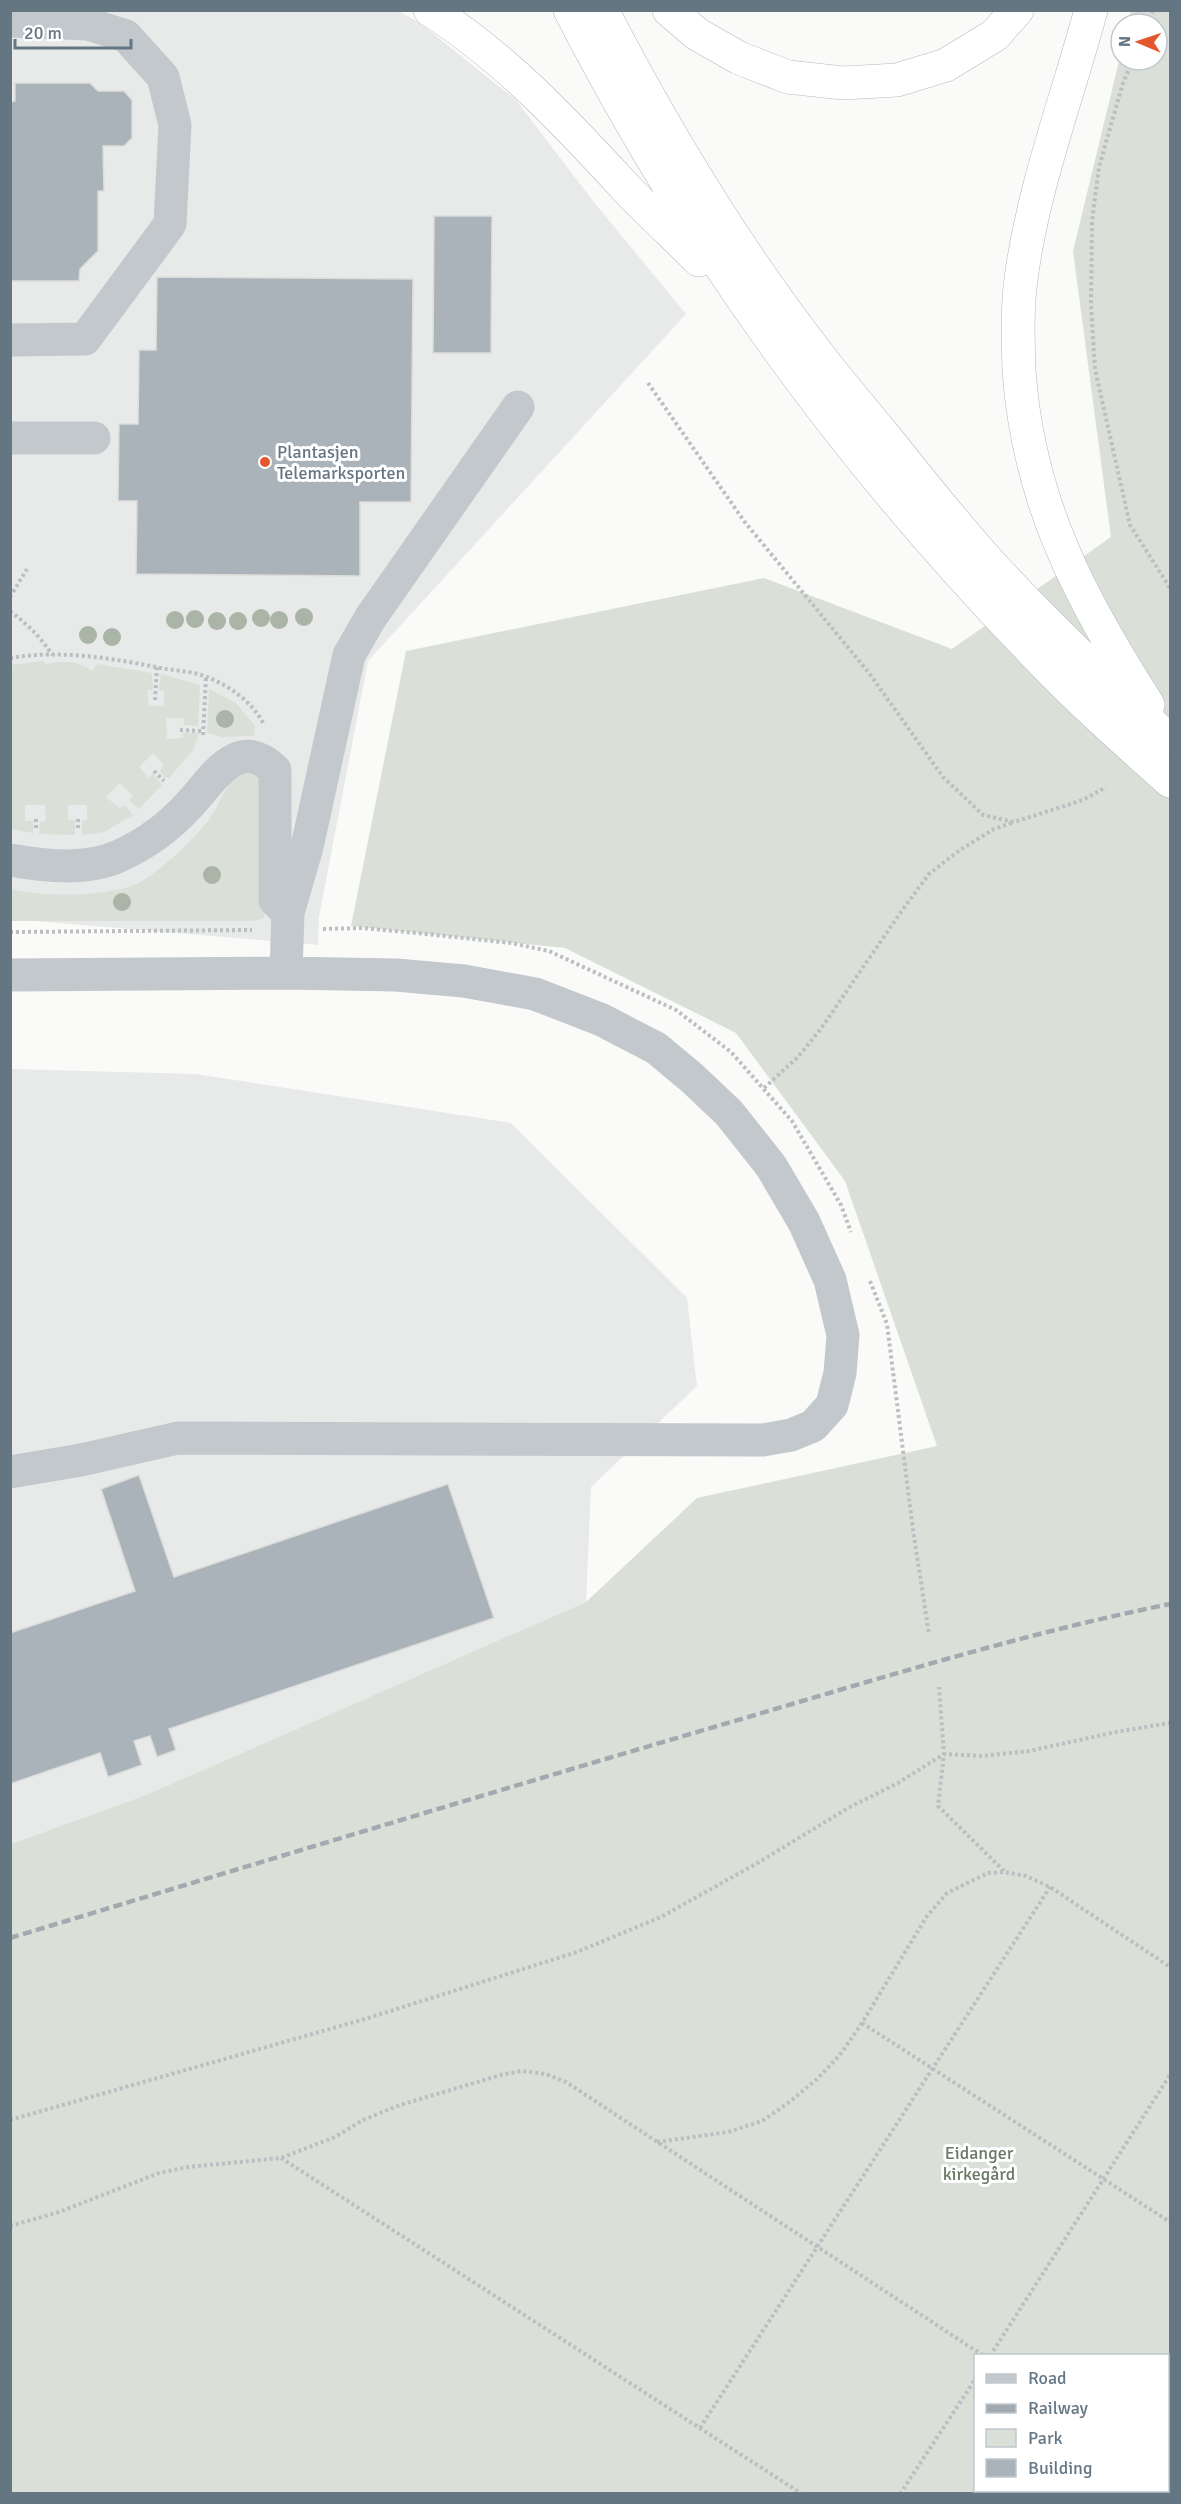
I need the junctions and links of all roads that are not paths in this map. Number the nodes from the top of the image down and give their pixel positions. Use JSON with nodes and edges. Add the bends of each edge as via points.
{"nodes":[{"id":1,"x":430,"y":10,"type":"edge"},
{"id":2,"x":570,"y":10,"type":"edge"},
{"id":3,"x":602,"y":10,"type":"edge"},
{"id":4,"x":669,"y":10,"type":"edge"},
{"id":5,"x":1017,"y":10,"type":"edge"},
{"id":6,"x":1091,"y":10,"type":"edge"},
{"id":7,"x":10,"y":21,"type":"edge"},
{"id":8,"x":746,"y":306,"type":"junction"},
{"id":9,"x":10,"y":340,"type":"edge"},
{"id":10,"x":518,"y":407,"type":"dead end"},
{"id":11,"x":10,"y":438,"type":"edge"},
{"id":12,"x":94,"y":438,"type":"dead end"},
{"id":13,"x":1170,"y":740,"type":"edge"},
{"id":14,"x":1170,"y":781,"type":"edge"},
{"id":15,"x":10,"y":860,"type":"edge"},
{"id":16,"x":288,"y":921,"type":"junction"},
{"id":17,"x":286,"y":973,"type":"junction"},
{"id":18,"x":10,"y":975,"type":"edge"},
{"id":19,"x":10,"y":1472,"type":"edge"}],
"edges":[{"from":1,"to":8,"type":"highway","via":[[509,69],[569,125],[629,191]]},
{"from":2,"to":8,"type":"highway","via":[[645,149]]},
{"from":3,"to":13,"type":"highway","via":[[714,204],[826,364],[996,570],[1061,638]]},
{"from":4,"to":5,"type":"highway","via":[[697,34],[739,58],[788,77],[843,83],[897,80],[946,65],[995,35]]},
{"from":6,"to":13,"type":"highway","via":[[1028,238],[1017,336],[1021,388],[1027,441],[1039,491],[1061,549],[1090,608]]},
{"from":7,"to":9,"type":"street","via":[[88,24],[126,36],[163,77],[175,125],[170,224],[92,330],[85,339]]},
{"from":8,"to":14,"type":"highway","via":[[804,386],[932,543],[1039,658]]},
{"from":10,"to":16,"type":"street","via":[[371,617],[349,655]]},
{"from":11,"to":12,"type":"street"},
{"from":15,"to":16,"type":"street","via":[[80,865],[117,858],[151,840],[189,806],[220,767],[235,759],[266,761],[275,770],[275,900]]},
{"from":16,"to":17,"type":"street"},
{"from":17,"to":18,"type":"street"},
{"from":17,"to":19,"type":"street","via":[[396,975],[464,981],[535,994],[602,1020],[656,1048],[729,1113],[771,1166],[804,1222],[830,1280],[843,1335],[832,1406],[813,1426],[792,1435],[762,1440],[178,1438]]}]}
